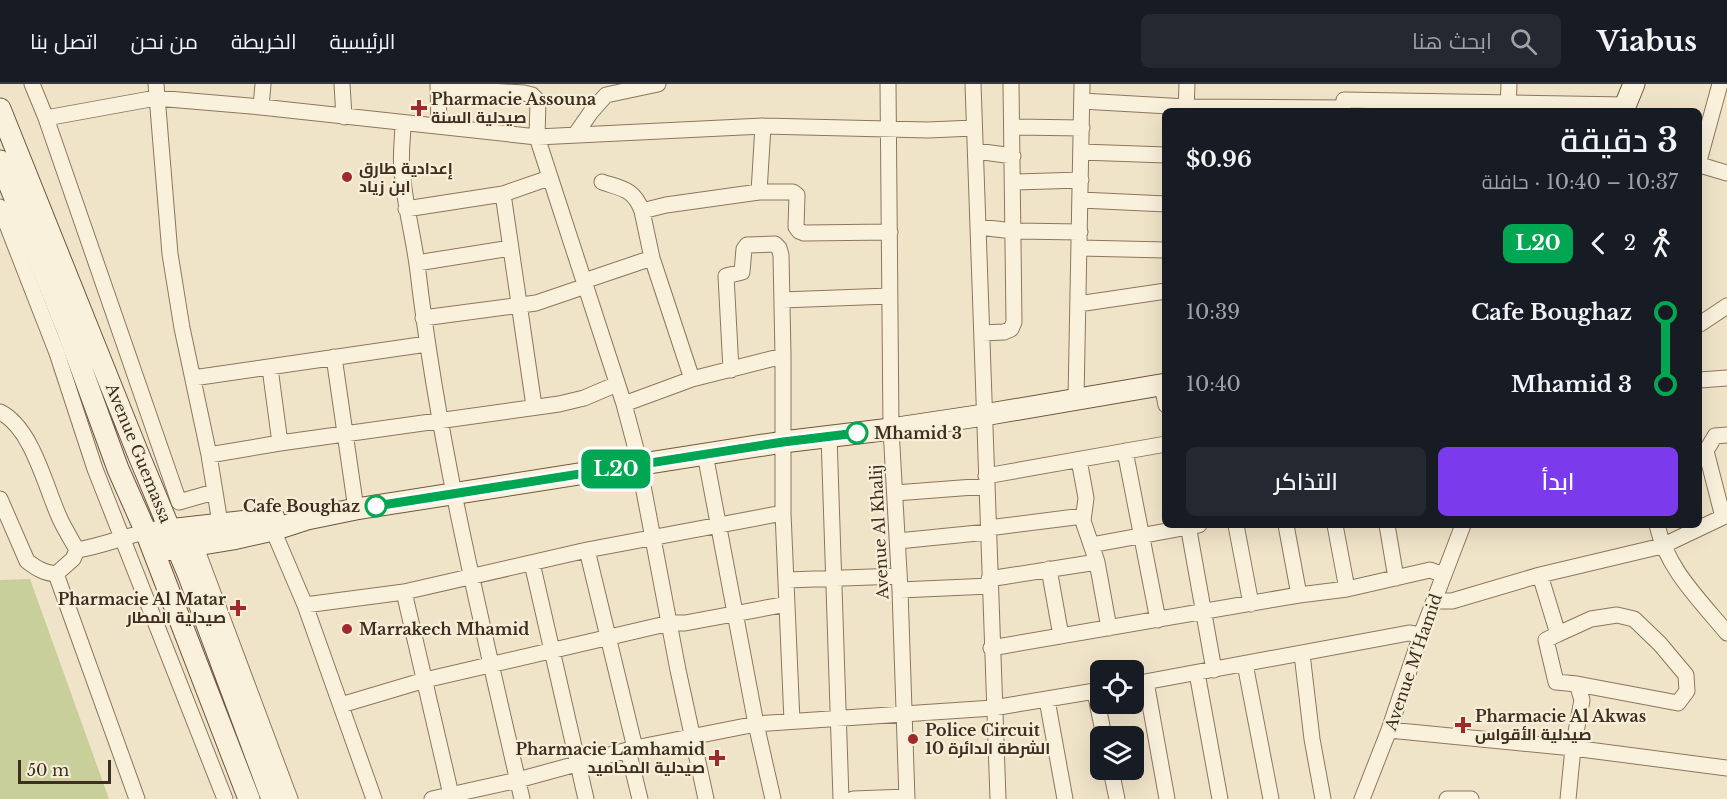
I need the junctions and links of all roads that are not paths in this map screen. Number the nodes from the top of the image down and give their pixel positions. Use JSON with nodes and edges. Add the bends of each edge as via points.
{"nodes":[{"id":1,"x":32,"y":84,"type":"edge"},
{"id":2,"x":263,"y":84,"type":"edge"},
{"id":3,"x":342,"y":84,"type":"edge"},
{"id":4,"x":658,"y":84,"type":"edge"},
{"id":5,"x":888,"y":84,"type":"edge"},
{"id":6,"x":973,"y":84,"type":"edge"},
{"id":7,"x":1011,"y":84,"type":"edge"},
{"id":8,"x":1082,"y":84,"type":"edge"},
{"id":9,"x":1187,"y":84,"type":"edge"},
{"id":10,"x":1344,"y":84,"type":"edge"},
{"id":11,"x":1509,"y":84,"type":"edge"},
{"id":12,"x":1634,"y":84,"type":"edge"},
{"id":13,"x":1720,"y":84,"type":"edge"},
{"id":14,"x":438,"y":89,"type":"edge"},
{"id":15,"x":156,"y":91,"type":"edge"},
{"id":16,"x":1082,"y":101,"type":"junction"},
{"id":17,"x":1343,"y":106,"type":"edge"},
{"id":18,"x":1509,"y":106,"type":"edge"},
{"id":19,"x":261,"y":107,"type":"junction"},
{"id":20,"x":1173,"y":108,"type":"edge"},
{"id":21,"x":1186,"y":108,"type":"edge"},
{"id":22,"x":1238,"y":108,"type":"edge"},
{"id":23,"x":1624,"y":108,"type":"edge"},
{"id":24,"x":0,"y":109,"type":"edge"},
{"id":25,"x":344,"y":117,"type":"junction"},
{"id":26,"x":46,"y":118,"type":"junction"},
{"id":27,"x":403,"y":123,"type":"junction"},
{"id":28,"x":439,"y":126,"type":"junction"},
{"id":29,"x":763,"y":126,"type":"junction"},
{"id":30,"x":1013,"y":127,"type":"junction"},
{"id":31,"x":974,"y":128,"type":"junction"},
{"id":32,"x":890,"y":129,"type":"junction"},
{"id":33,"x":1082,"y":129,"type":"junction"},
{"id":34,"x":575,"y":135,"type":"junction"},
{"id":35,"x":537,"y":137,"type":"junction"},
{"id":36,"x":976,"y":150,"type":"junction"},
{"id":37,"x":1702,"y":150,"type":"edge"},
{"id":38,"x":1081,"y":152,"type":"junction"},
{"id":39,"x":1162,"y":155,"type":"edge"},
{"id":40,"x":1013,"y":156,"type":"junction"},
{"id":41,"x":0,"y":161,"type":"edge"},
{"id":42,"x":1702,"y":166,"type":"edge"},
{"id":43,"x":1727,"y":173,"type":"edge"},
{"id":44,"x":549,"y":178,"type":"junction"},
{"id":45,"x":1081,"y":180,"type":"junction"},
{"id":46,"x":602,"y":182,"type":"dead end"},
{"id":47,"x":1012,"y":182,"type":"junction"},
{"id":48,"x":759,"y":192,"type":"junction"},
{"id":49,"x":503,"y":194,"type":"junction"},
{"id":50,"x":1081,"y":200,"type":"junction"},
{"id":51,"x":1162,"y":204,"type":"edge"},
{"id":52,"x":0,"y":207,"type":"edge"},
{"id":53,"x":406,"y":209,"type":"junction"},
{"id":54,"x":642,"y":211,"type":"junction"},
{"id":55,"x":979,"y":227,"type":"junction"},
{"id":56,"x":1013,"y":231,"type":"junction"},
{"id":57,"x":890,"y":232,"type":"junction"},
{"id":58,"x":1080,"y":232,"type":"junction"},
{"id":59,"x":511,"y":248,"type":"junction"},
{"id":60,"x":1080,"y":248,"type":"junction"},
{"id":61,"x":1162,"y":250,"type":"edge"},
{"id":62,"x":652,"y":258,"type":"junction"},
{"id":63,"x":417,"y":263,"type":"junction"},
{"id":64,"x":585,"y":284,"type":"junction"},
{"id":65,"x":1162,"y":292,"type":"edge"},
{"id":66,"x":889,"y":296,"type":"junction"},
{"id":67,"x":782,"y":300,"type":"junction"},
{"id":68,"x":1078,"y":304,"type":"junction"},
{"id":69,"x":519,"y":305,"type":"junction"},
{"id":70,"x":1727,"y":306,"type":"edge"},
{"id":71,"x":423,"y":318,"type":"junction"},
{"id":72,"x":1702,"y":323,"type":"edge"},
{"id":73,"x":982,"y":333,"type":"junction"},
{"id":74,"x":428,"y":344,"type":"junction"},
{"id":75,"x":783,"y":356,"type":"junction"},
{"id":76,"x":334,"y":357,"type":"junction"},
{"id":77,"x":270,"y":368,"type":"junction"},
{"id":78,"x":731,"y":370,"type":"junction"},
{"id":79,"x":193,"y":378,"type":"junction"},
{"id":80,"x":1727,"y":378,"type":"edge"},
{"id":81,"x":692,"y":379,"type":"junction"},
{"id":82,"x":1702,"y":380,"type":"edge"},
{"id":83,"x":617,"y":384,"type":"junction"},
{"id":84,"x":1162,"y":391,"type":"edge"},
{"id":85,"x":1077,"y":399,"type":"junction"},
{"id":86,"x":624,"y":404,"type":"junction"},
{"id":87,"x":534,"y":406,"type":"junction"},
{"id":88,"x":0,"y":412,"type":"edge"},
{"id":89,"x":984,"y":415,"type":"junction"},
{"id":90,"x":439,"y":421,"type":"junction"},
{"id":91,"x":891,"y":429,"type":"junction"},
{"id":92,"x":345,"y":434,"type":"junction"},
{"id":93,"x":1727,"y":435,"type":"edge"},
{"id":94,"x":829,"y":436,"type":"junction"},
{"id":95,"x":280,"y":442,"type":"junction"},
{"id":96,"x":783,"y":442,"type":"junction"},
{"id":97,"x":1162,"y":445,"type":"edge"},
{"id":98,"x":1125,"y":451,"type":"junction"},
{"id":99,"x":705,"y":454,"type":"junction"},
{"id":100,"x":209,"y":455,"type":"junction"},
{"id":101,"x":1079,"y":460,"type":"junction"},
{"id":102,"x":640,"y":465,"type":"junction"},
{"id":103,"x":986,"y":481,"type":"junction"},
{"id":104,"x":214,"y":492,"type":"junction"},
{"id":105,"x":453,"y":493,"type":"junction"},
{"id":106,"x":896,"y":493,"type":"junction"},
{"id":107,"x":0,"y":499,"type":"edge"},
{"id":108,"x":356,"y":509,"type":"junction"},
{"id":109,"x":783,"y":513,"type":"junction"},
{"id":110,"x":1083,"y":516,"type":"junction"},
{"id":111,"x":1725,"y":516,"type":"edge"},
{"id":112,"x":307,"y":519,"type":"junction"},
{"id":113,"x":220,"y":524,"type":"junction"},
{"id":114,"x":718,"y":525,"type":"junction"},
{"id":115,"x":1702,"y":527,"type":"edge"},
{"id":116,"x":1181,"y":528,"type":"edge"},
{"id":117,"x":1192,"y":528,"type":"edge"},
{"id":118,"x":1237,"y":528,"type":"edge"},
{"id":119,"x":1287,"y":528,"type":"edge"},
{"id":120,"x":1336,"y":528,"type":"edge"},
{"id":121,"x":1387,"y":528,"type":"edge"},
{"id":122,"x":1462,"y":528,"type":"edge"},
{"id":123,"x":1658,"y":528,"type":"edge"},
{"id":124,"x":1700,"y":528,"type":"edge"},
{"id":125,"x":273,"y":530,"type":"junction"},
{"id":126,"x":988,"y":530,"type":"junction"},
{"id":127,"x":1142,"y":535,"type":"junction"},
{"id":128,"x":654,"y":537,"type":"junction"},
{"id":129,"x":181,"y":541,"type":"junction"},
{"id":130,"x":898,"y":541,"type":"junction"},
{"id":131,"x":150,"y":542,"type":"junction"},
{"id":132,"x":125,"y":544,"type":"junction"},
{"id":133,"x":1090,"y":545,"type":"junction"},
{"id":134,"x":1662,"y":546,"type":"junction"},
{"id":135,"x":77,"y":550,"type":"junction"},
{"id":136,"x":587,"y":550,"type":"junction"},
{"id":137,"x":1097,"y":562,"type":"junction"},
{"id":138,"x":532,"y":563,"type":"junction"},
{"id":139,"x":1049,"y":569,"type":"junction"},
{"id":140,"x":56,"y":573,"type":"junction"},
{"id":141,"x":1444,"y":575,"type":"junction"},
{"id":142,"x":1540,"y":575,"type":"junction"},
{"id":143,"x":472,"y":576,"type":"junction"},
{"id":144,"x":834,"y":578,"type":"junction"},
{"id":145,"x":1396,"y":578,"type":"junction"},
{"id":146,"x":787,"y":580,"type":"junction"},
{"id":147,"x":989,"y":582,"type":"junction"},
{"id":148,"x":900,"y":583,"type":"junction"},
{"id":149,"x":1347,"y":589,"type":"junction"},
{"id":150,"x":404,"y":592,"type":"junction"},
{"id":151,"x":1299,"y":595,"type":"junction"},
{"id":152,"x":1434,"y":601,"type":"junction"},
{"id":153,"x":787,"y":604,"type":"junction"},
{"id":154,"x":1251,"y":604,"type":"junction"},
{"id":155,"x":305,"y":605,"type":"junction"},
{"id":156,"x":1204,"y":612,"type":"junction"},
{"id":157,"x":734,"y":614,"type":"junction"},
{"id":158,"x":1158,"y":620,"type":"junction"},
{"id":159,"x":670,"y":623,"type":"junction"},
{"id":160,"x":1109,"y":628,"type":"junction"},
{"id":161,"x":1727,"y":633,"type":"edge"},
{"id":162,"x":1558,"y":634,"type":"junction"},
{"id":163,"x":1421,"y":635,"type":"junction"},
{"id":164,"x":1061,"y":636,"type":"junction"},
{"id":165,"x":609,"y":637,"type":"junction"},
{"id":166,"x":992,"y":648,"type":"junction"},
{"id":167,"x":552,"y":651,"type":"junction"},
{"id":168,"x":1302,"y":654,"type":"junction"},
{"id":169,"x":1245,"y":664,"type":"junction"},
{"id":170,"x":492,"y":665,"type":"junction"},
{"id":171,"x":1214,"y":670,"type":"junction"},
{"id":172,"x":1197,"y":673,"type":"junction"},
{"id":173,"x":425,"y":680,"type":"junction"},
{"id":174,"x":1144,"y":682,"type":"edge"},
{"id":175,"x":1577,"y":684,"type":"junction"},
{"id":176,"x":1090,"y":692,"type":"edge"},
{"id":177,"x":1047,"y":700,"type":"junction"},
{"id":178,"x":1144,"y":700,"type":"edge"},
{"id":179,"x":341,"y":705,"type":"junction"},
{"id":180,"x":993,"y":708,"type":"junction"},
{"id":181,"x":904,"y":715,"type":"junction"},
{"id":182,"x":838,"y":718,"type":"junction"},
{"id":183,"x":792,"y":721,"type":"junction"},
{"id":184,"x":756,"y":724,"type":"junction"},
{"id":185,"x":1389,"y":730,"type":"junction"},
{"id":186,"x":692,"y":736,"type":"junction"},
{"id":187,"x":1574,"y":748,"type":"junction"},
{"id":188,"x":631,"y":749,"type":"junction"},
{"id":189,"x":576,"y":764,"type":"junction"},
{"id":190,"x":1727,"y":768,"type":"edge"},
{"id":191,"x":518,"y":780,"type":"junction"},
{"id":192,"x":1113,"y":780,"type":"edge"},
{"id":193,"x":451,"y":796,"type":"edge"},
{"id":194,"x":907,"y":798,"type":"edge"},
{"id":195,"x":137,"y":799,"type":"edge"},
{"id":196,"x":225,"y":799,"type":"edge"},
{"id":197,"x":249,"y":799,"type":"edge"},
{"id":198,"x":272,"y":799,"type":"edge"},
{"id":199,"x":290,"y":799,"type":"edge"},
{"id":200,"x":374,"y":799,"type":"edge"},
{"id":201,"x":432,"y":799,"type":"edge"},
{"id":202,"x":522,"y":799,"type":"edge"},
{"id":203,"x":586,"y":799,"type":"edge"},
{"id":204,"x":640,"y":799,"type":"edge"},
{"id":205,"x":706,"y":799,"type":"edge"},
{"id":206,"x":773,"y":799,"type":"edge"},
{"id":207,"x":842,"y":799,"type":"edge"},
{"id":208,"x":853,"y":799,"type":"edge"},
{"id":209,"x":998,"y":799,"type":"edge"},
{"id":210,"x":1065,"y":799,"type":"edge"},
{"id":211,"x":1117,"y":799,"type":"edge"},
{"id":212,"x":1167,"y":799,"type":"edge"},
{"id":213,"x":1220,"y":799,"type":"edge"},
{"id":214,"x":1271,"y":799,"type":"edge"},
{"id":215,"x":1323,"y":799,"type":"edge"},
{"id":216,"x":1362,"y":799,"type":"edge"},
{"id":217,"x":1447,"y":799,"type":"edge"},
{"id":218,"x":1471,"y":799,"type":"edge"},
{"id":219,"x":1568,"y":799,"type":"edge"}],
"edges":[{"from":1,"to":26,"type":"street"},
{"from":2,"to":19,"type":"street"},
{"from":3,"to":25,"type":"street"},
{"from":4,"to":34,"type":"street","via":[[606,95]]},
{"from":5,"to":32,"type":"street","name":"Avenue Al Khalij"},
{"from":6,"to":31,"type":"street"},
{"from":7,"to":30,"type":"street"},
{"from":8,"to":16,"type":"street"},
{"from":9,"to":21,"type":"street"},
{"from":10,"to":17,"type":"street"},
{"from":11,"to":18,"type":"street"},
{"from":12,"to":23,"type":"main road"},
{"from":13,"to":37,"type":"street"},
{"from":14,"to":28,"type":"street"},
{"from":14,"to":35,"type":"street","via":[[532,95],[540,106]]},
{"from":15,"to":19,"type":"street"},
{"from":15,"to":26,"type":"street"},
{"from":15,"to":79,"type":"street","via":[[170,254]]},
{"from":16,"to":20,"type":"street"},
{"from":16,"to":33,"type":"street"},
{"from":17,"to":18,"type":"street"},
{"from":17,"to":22,"type":"street"},
{"from":18,"to":23,"type":"street"},
{"from":19,"to":25,"type":"street"},
{"from":24,"to":129,"type":"main road","name":"Avenue Guemassa","via":[[137,451]]},
{"from":25,"to":27,"type":"street"},
{"from":26,"to":104,"type":"street","via":[[179,502]]},
{"from":27,"to":28,"type":"street"},
{"from":27,"to":53,"type":"street","via":[[401,167]]},
{"from":28,"to":35,"type":"street"},
{"from":29,"to":32,"type":"street"},
{"from":29,"to":34,"type":"street"},
{"from":29,"to":48,"type":"street"},
{"from":30,"to":33,"type":"street"},
{"from":30,"to":40,"type":"street"},
{"from":31,"to":32,"type":"street"},
{"from":31,"to":36,"type":"street"},
{"from":32,"to":57,"type":"street","name":"Avenue Al Khalij"},
{"from":33,"to":38,"type":"street"},
{"from":34,"to":35,"type":"street"},
{"from":35,"to":44,"type":"street"},
{"from":36,"to":40,"type":"street"},
{"from":36,"to":55,"type":"street"},
{"from":38,"to":39,"type":"street"},
{"from":38,"to":45,"type":"street"},
{"from":40,"to":47,"type":"street"},
{"from":41,"to":131,"type":"main road","name":"Avenue Guemassa","via":[[118,469]]},
{"from":42,"to":43,"type":"street"},
{"from":44,"to":49,"type":"street"},
{"from":44,"to":64,"type":"street"},
{"from":45,"to":47,"type":"street"},
{"from":45,"to":50,"type":"street"},
{"from":46,"to":54,"type":"street","via":[[633,193]]},
{"from":47,"to":56,"type":"street"},
{"from":48,"to":54,"type":"street"},
{"from":48,"to":57,"type":"street","via":[[797,195],[796,226],[804,233]]},
{"from":49,"to":53,"type":"street"},
{"from":49,"to":59,"type":"street"},
{"from":50,"to":51,"type":"street"},
{"from":50,"to":58,"type":"street"},
{"from":52,"to":132,"type":"street","via":[[54,343],[95,469]]},
{"from":53,"to":63,"type":"street"},
{"from":54,"to":62,"type":"street"},
{"from":55,"to":56,"type":"street"},
{"from":55,"to":73,"type":"street"},
{"from":56,"to":58,"type":"street"},
{"from":56,"to":73,"type":"street","via":[[1014,322],[1004,332]]},
{"from":57,"to":66,"type":"street","name":"Avenue Al Khalij"},
{"from":58,"to":60,"type":"street"},
{"from":59,"to":63,"type":"street"},
{"from":59,"to":69,"type":"street"},
{"from":60,"to":61,"type":"street"},
{"from":60,"to":68,"type":"street"},
{"from":62,"to":64,"type":"street"},
{"from":62,"to":81,"type":"street"},
{"from":63,"to":71,"type":"street"},
{"from":64,"to":69,"type":"street","via":[[537,303]]},
{"from":64,"to":83,"type":"street"},
{"from":65,"to":68,"type":"street"},
{"from":66,"to":67,"type":"street"},
{"from":66,"to":91,"type":"street","name":"Avenue Al Khalij"},
{"from":67,"to":75,"type":"street"},
{"from":67,"to":78,"type":"street","via":[[779,248],[775,244],[747,245],[742,272],[726,277]]},
{"from":68,"to":85,"type":"street"},
{"from":69,"to":71,"type":"street"},
{"from":69,"to":87,"type":"street"},
{"from":70,"to":72,"type":"street"},
{"from":71,"to":74,"type":"street"},
{"from":73,"to":89,"type":"street"},
{"from":74,"to":76,"type":"street"},
{"from":74,"to":90,"type":"street"},
{"from":75,"to":78,"type":"street"},
{"from":75,"to":96,"type":"street"},
{"from":76,"to":77,"type":"street"},
{"from":76,"to":92,"type":"street"},
{"from":77,"to":79,"type":"street"},
{"from":77,"to":95,"type":"street"},
{"from":78,"to":81,"type":"street"},
{"from":79,"to":100,"type":"street"},
{"from":80,"to":82,"type":"street"},
{"from":81,"to":86,"type":"street"},
{"from":83,"to":86,"type":"street"},
{"from":83,"to":87,"type":"street","via":[[584,398]]},
{"from":84,"to":85,"type":"main road"},
{"from":85,"to":89,"type":"main road"},
{"from":86,"to":102,"type":"street"},
{"from":87,"to":90,"type":"street"},
{"from":88,"to":135,"type":"street","via":[[14,421],[29,444],[61,522]]},
{"from":89,"to":91,"type":"main road"},
{"from":89,"to":103,"type":"street"},
{"from":90,"to":92,"type":"street"},
{"from":90,"to":105,"type":"street"},
{"from":91,"to":94,"type":"main road"},
{"from":91,"to":106,"type":"street","name":"Avenue Al Khalij"},
{"from":92,"to":95,"type":"street"},
{"from":92,"to":108,"type":"street"},
{"from":93,"to":111,"type":"street","via":[[1715,436],[1706,450]]},
{"from":94,"to":96,"type":"main road"},
{"from":94,"to":144,"type":"street"},
{"from":95,"to":100,"type":"street"},
{"from":96,"to":99,"type":"main road"},
{"from":96,"to":109,"type":"street"},
{"from":97,"to":98,"type":"street"},
{"from":98,"to":101,"type":"street"},
{"from":98,"to":127,"type":"street"},
{"from":99,"to":102,"type":"main road"},
{"from":99,"to":114,"type":"street"},
{"from":100,"to":104,"type":"street"},
{"from":101,"to":103,"type":"street"},
{"from":101,"to":110,"type":"street","via":[[1086,498]]},
{"from":102,"to":105,"type":"main road"},
{"from":102,"to":128,"type":"street"},
{"from":103,"to":106,"type":"street"},
{"from":103,"to":126,"type":"street"},
{"from":104,"to":113,"type":"street"},
{"from":105,"to":108,"type":"main road"},
{"from":105,"to":143,"type":"street"},
{"from":106,"to":130,"type":"street","name":"Avenue Al Khalij"},
{"from":107,"to":140,"type":"street","via":[[27,561],[47,573]]},
{"from":108,"to":112,"type":"main road"},
{"from":109,"to":114,"type":"street"},
{"from":109,"to":146,"type":"street"},
{"from":110,"to":126,"type":"street"},
{"from":110,"to":133,"type":"street"},
{"from":111,"to":115,"type":"street"},
{"from":112,"to":113,"type":"main road","via":[[271,518]]},
{"from":112,"to":125,"type":"main road"},
{"from":113,"to":129,"type":"main road"},
{"from":114,"to":128,"type":"street"},
{"from":114,"to":157,"type":"street"},
{"from":116,"to":127,"type":"street"},
{"from":117,"to":156,"type":"street"},
{"from":118,"to":154,"type":"street"},
{"from":119,"to":151,"type":"street"},
{"from":120,"to":149,"type":"street"},
{"from":121,"to":145,"type":"street"},
{"from":122,"to":141,"type":"street","name":"Avenue M'Hamid"},
{"from":123,"to":134,"type":"street"},
{"from":124,"to":134,"type":"street"},
{"from":125,"to":129,"type":"main road"},
{"from":125,"to":155,"type":"street"},
{"from":126,"to":130,"type":"street"},
{"from":126,"to":147,"type":"street"},
{"from":127,"to":133,"type":"street"},
{"from":127,"to":158,"type":"street"},
{"from":128,"to":136,"type":"street"},
{"from":128,"to":159,"type":"street"},
{"from":129,"to":131,"type":"main road"},
{"from":129,"to":198,"type":"main road","name":"Avenue Guemassa"},
{"from":129,"to":199,"type":"street"},
{"from":130,"to":148,"type":"street","name":"Avenue Al Khalij"},
{"from":131,"to":132,"type":"street"},
{"from":131,"to":132,"type":"street"},
{"from":131,"to":197,"type":"main road","name":"Avenue Guemassa"},
{"from":132,"to":135,"type":"street"},
{"from":132,"to":196,"type":"street"},
{"from":133,"to":137,"type":"street"},
{"from":134,"to":142,"type":"street"},
{"from":134,"to":161,"type":"street","via":[[1679,575]]},
{"from":135,"to":140,"type":"street","via":[[73,559]]},
{"from":136,"to":138,"type":"street"},
{"from":136,"to":165,"type":"street"},
{"from":137,"to":139,"type":"street"},
{"from":137,"to":160,"type":"street"},
{"from":138,"to":143,"type":"street"},
{"from":138,"to":167,"type":"street"},
{"from":139,"to":147,"type":"street"},
{"from":139,"to":164,"type":"street"},
{"from":140,"to":195,"type":"street"},
{"from":141,"to":145,"type":"street","via":[[1430,570]]},
{"from":141,"to":152,"type":"street","name":"Avenue M'Hamid"},
{"from":142,"to":152,"type":"street","via":[[1452,601]]},
{"from":142,"to":162,"type":"street"},
{"from":143,"to":150,"type":"street"},
{"from":143,"to":170,"type":"street"},
{"from":144,"to":146,"type":"street"},
{"from":144,"to":148,"type":"street"},
{"from":144,"to":182,"type":"street"},
{"from":145,"to":149,"type":"street"},
{"from":146,"to":153,"type":"street"},
{"from":147,"to":148,"type":"street"},
{"from":147,"to":166,"type":"street"},
{"from":148,"to":181,"type":"street","name":"Avenue Al Khalij"},
{"from":149,"to":151,"type":"street"},
{"from":150,"to":155,"type":"street"},
{"from":150,"to":173,"type":"street"},
{"from":151,"to":154,"type":"street"},
{"from":152,"to":163,"type":"street","name":"Avenue M'Hamid"},
{"from":153,"to":157,"type":"street"},
{"from":153,"to":183,"type":"street"},
{"from":154,"to":156,"type":"street"},
{"from":155,"to":179,"type":"street"},
{"from":156,"to":158,"type":"street"},
{"from":156,"to":171,"type":"street"},
{"from":157,"to":159,"type":"street"},
{"from":157,"to":184,"type":"street"},
{"from":158,"to":160,"type":"street"},
{"from":159,"to":165,"type":"street"},
{"from":159,"to":186,"type":"street"},
{"from":160,"to":164,"type":"street"},
{"from":162,"to":175,"type":"street","via":[[1546,640],[1556,682]]},
{"from":162,"to":175,"type":"street","via":[[1591,619],[1617,615],[1634,619],[1686,675],[1687,691],[1678,703]]},
{"from":163,"to":168,"type":"street","via":[[1409,633]]},
{"from":163,"to":185,"type":"street","name":"Avenue M'Hamid"},
{"from":164,"to":166,"type":"street"},
{"from":165,"to":167,"type":"street"},
{"from":165,"to":188,"type":"street"},
{"from":166,"to":180,"type":"street"},
{"from":167,"to":170,"type":"street"},
{"from":167,"to":189,"type":"street"},
{"from":168,"to":169,"type":"street"},
{"from":168,"to":215,"type":"street"},
{"from":169,"to":171,"type":"street"},
{"from":169,"to":214,"type":"street"},
{"from":170,"to":173,"type":"street"},
{"from":170,"to":191,"type":"street"},
{"from":171,"to":172,"type":"street"},
{"from":172,"to":174,"type":"street"},
{"from":172,"to":213,"type":"street"},
{"from":173,"to":179,"type":"street"},
{"from":173,"to":193,"type":"street"},
{"from":175,"to":187,"type":"street","via":[[1582,700]]},
{"from":176,"to":177,"type":"street"},
{"from":177,"to":180,"type":"street"},
{"from":177,"to":210,"type":"street"},
{"from":178,"to":212,"type":"street"},
{"from":179,"to":200,"type":"street"},
{"from":180,"to":181,"type":"street"},
{"from":180,"to":209,"type":"street"},
{"from":181,"to":182,"type":"street"},
{"from":181,"to":194,"type":"street","name":"Avenue Al Khalij"},
{"from":182,"to":183,"type":"street"},
{"from":182,"to":207,"type":"street"},
{"from":183,"to":184,"type":"street"},
{"from":184,"to":186,"type":"street"},
{"from":184,"to":206,"type":"street"},
{"from":185,"to":187,"type":"street"},
{"from":185,"to":216,"type":"street","name":"Avenue M'Hamid"},
{"from":186,"to":188,"type":"street"},
{"from":186,"to":205,"type":"street"},
{"from":187,"to":190,"type":"street"},
{"from":187,"to":219,"type":"street"},
{"from":188,"to":189,"type":"street"},
{"from":188,"to":204,"type":"street"},
{"from":189,"to":191,"type":"street"},
{"from":189,"to":203,"type":"street"},
{"from":191,"to":193,"type":"street"},
{"from":191,"to":202,"type":"street"},
{"from":192,"to":211,"type":"street"},
{"from":193,"to":201,"type":"street"},
{"from":194,"to":208,"type":"street"},
{"from":217,"to":218,"type":"street"}]}
